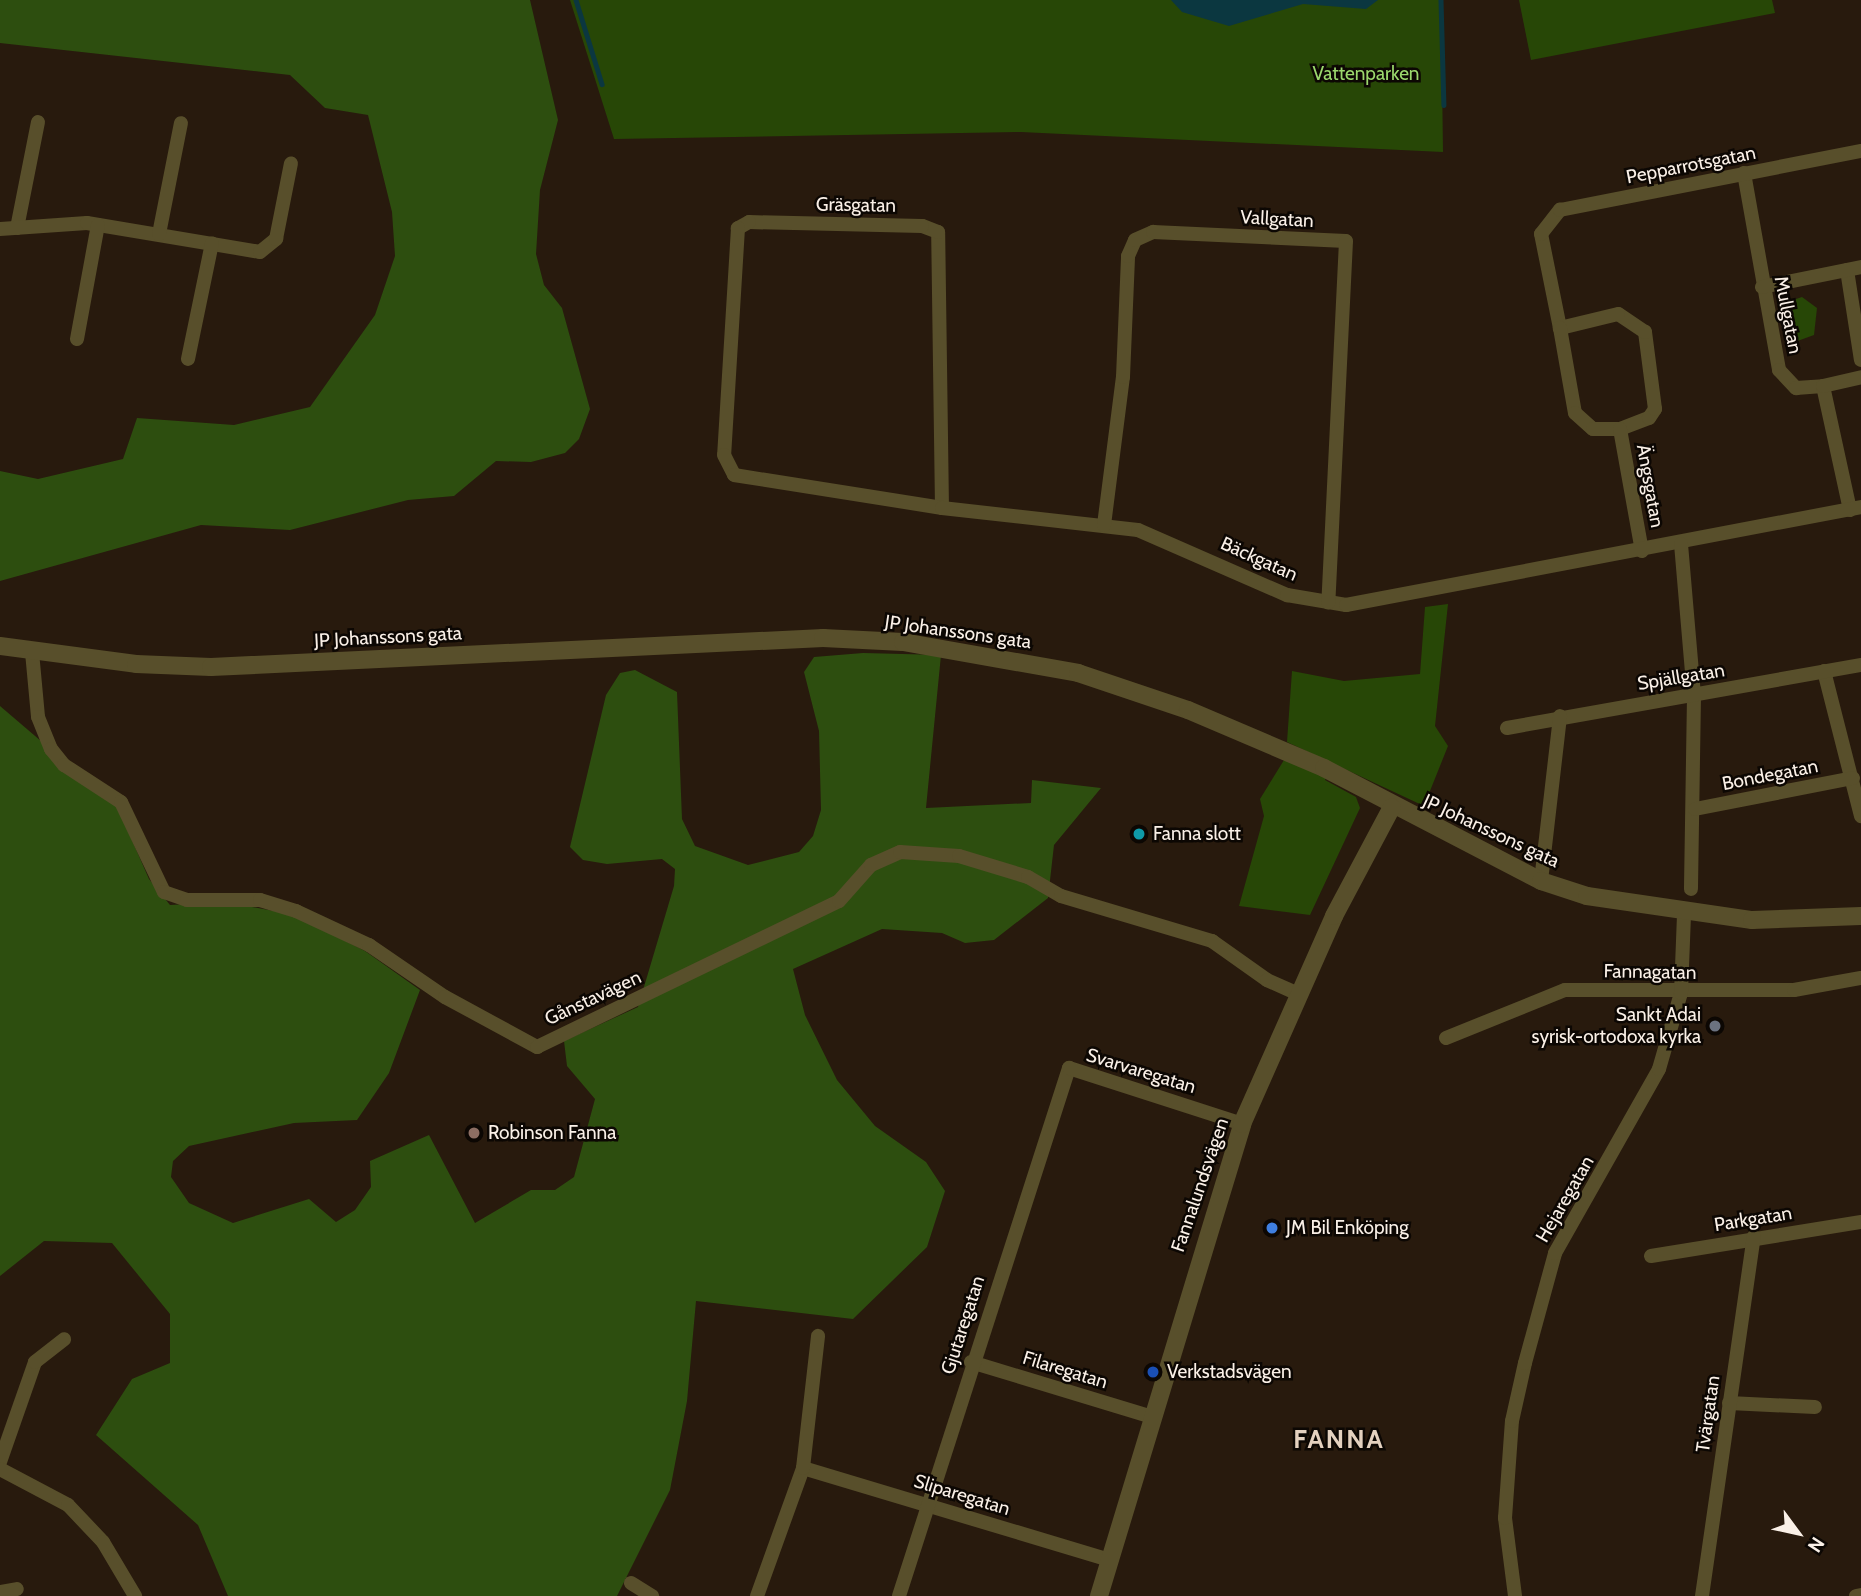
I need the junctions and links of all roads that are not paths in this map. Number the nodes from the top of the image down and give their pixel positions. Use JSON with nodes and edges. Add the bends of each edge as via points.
{"nodes":[{"id":1,"x":38,"y":122,"type":"dead end"},
{"id":2,"x":181,"y":123,"type":"dead end"},
{"id":3,"x":1861,"y":151,"type":"edge"},
{"id":4,"x":291,"y":163,"type":"dead end"},
{"id":5,"x":1744,"y":173,"type":"junction"},
{"id":6,"x":98,"y":225,"type":"junction"},
{"id":7,"x":18,"y":228,"type":"junction"},
{"id":8,"x":0,"y":229,"type":"edge"},
{"id":9,"x":159,"y":234,"type":"junction"},
{"id":10,"x":1541,"y":234,"type":"joint"},
{"id":11,"x":212,"y":243,"type":"junction"},
{"id":12,"x":1854,"y":269,"type":"edge"},
{"id":13,"x":1762,"y":287,"type":"junction"},
{"id":14,"x":1560,"y":328,"type":"junction"},
{"id":15,"x":77,"y":339,"type":"dead end"},
{"id":16,"x":188,"y":359,"type":"dead end"},
{"id":17,"x":1861,"y":360,"type":"edge"},
{"id":18,"x":1861,"y":377,"type":"edge"},
{"id":19,"x":1823,"y":386,"type":"junction"},
{"id":20,"x":1620,"y":429,"type":"junction"},
{"id":21,"x":726,"y":468,"type":"joint"},
{"id":22,"x":942,"y":508,"type":"junction"},
{"id":23,"x":1856,"y":509,"type":"edge"},
{"id":24,"x":1104,"y":525,"type":"junction"},
{"id":25,"x":1681,"y":544,"type":"junction"},
{"id":26,"x":1642,"y":551,"type":"junction"},
{"id":27,"x":1328,"y":603,"type":"junction"},
{"id":28,"x":0,"y":646,"type":"edge"},
{"id":29,"x":32,"y":652,"type":"junction"},
{"id":30,"x":1861,"y":665,"type":"edge"},
{"id":31,"x":1824,"y":671,"type":"junction"},
{"id":32,"x":1694,"y":695,"type":"junction"},
{"id":33,"x":1560,"y":716,"type":"junction"},
{"id":34,"x":1507,"y":728,"type":"dead end"},
{"id":35,"x":1853,"y":778,"type":"junction"},
{"id":36,"x":1392,"y":807,"type":"junction"},
{"id":37,"x":1695,"y":809,"type":"junction"},
{"id":38,"x":1861,"y":816,"type":"edge"},
{"id":39,"x":1541,"y":881,"type":"junction"},
{"id":40,"x":1691,"y":890,"type":"dead end"},
{"id":41,"x":1685,"y":915,"type":"junction"},
{"id":42,"x":1861,"y":916,"type":"edge"},
{"id":43,"x":1861,"y":978,"type":"edge"},
{"id":44,"x":1681,"y":993,"type":"junction"},
{"id":45,"x":1299,"y":994,"type":"junction"},
{"id":46,"x":1446,"y":1038,"type":"dead end"},
{"id":47,"x":1069,"y":1068,"type":"joint"},
{"id":48,"x":1242,"y":1124,"type":"junction"},
{"id":49,"x":1861,"y":1222,"type":"edge"},
{"id":50,"x":1754,"y":1237,"type":"junction"},
{"id":51,"x":1651,"y":1256,"type":"dead end"},
{"id":52,"x":818,"y":1336,"type":"dead end"},
{"id":53,"x":64,"y":1339,"type":"dead end"},
{"id":54,"x":971,"y":1362,"type":"junction"},
{"id":55,"x":1729,"y":1403,"type":"junction"},
{"id":56,"x":1815,"y":1407,"type":"dead end"},
{"id":57,"x":1149,"y":1416,"type":"junction"},
{"id":58,"x":0,"y":1462,"type":"edge"},
{"id":59,"x":803,"y":1468,"type":"junction"},
{"id":60,"x":0,"y":1469,"type":"edge"},
{"id":61,"x":926,"y":1504,"type":"junction"},
{"id":62,"x":1109,"y":1560,"type":"junction"},
{"id":63,"x":631,"y":1583,"type":"dead end"},
{"id":64,"x":17,"y":1589,"type":"dead end"},
{"id":65,"x":0,"y":1592,"type":"edge"},
{"id":66,"x":135,"y":1596,"type":"edge"},
{"id":67,"x":652,"y":1596,"type":"edge"},
{"id":68,"x":757,"y":1596,"type":"edge"},
{"id":69,"x":899,"y":1596,"type":"edge"},
{"id":70,"x":1099,"y":1596,"type":"edge"},
{"id":71,"x":1515,"y":1596,"type":"edge"},
{"id":72,"x":1702,"y":1596,"type":"edge"}],
"edges":[{"from":1,"to":7,"type":"street"},
{"from":2,"to":9,"type":"street"},
{"from":3,"to":5,"type":"street","name":"Pepparrotsgatan"},
{"from":4,"to":11,"type":"street","via":[[270,246],[248,252]]},
{"from":5,"to":10,"type":"street","name":"Pepparrotsgatan","via":[[1560,211]]},
{"from":5,"to":13,"type":"street","name":"Mullgatan"},
{"from":6,"to":7,"type":"street"},
{"from":6,"to":9,"type":"street"},
{"from":6,"to":15,"type":"street"},
{"from":7,"to":8,"type":"street"},
{"from":9,"to":11,"type":"street"},
{"from":10,"to":14,"type":"street","name":"Ängsgatan"},
{"from":11,"to":16,"type":"street"},
{"from":12,"to":13,"type":"street"},
{"from":12,"to":17,"type":"street"},
{"from":13,"to":19,"type":"street","name":"Mullgatan","via":[[1782,377],[1796,388]]},
{"from":14,"to":20,"type":"street","name":"Ängsgatan","via":[[1575,413],[1594,429]]},
{"from":14,"to":20,"type":"street","name":"Ängsgatan","via":[[1618,314],[1645,332],[1655,409],[1650,418]]},
{"from":18,"to":19,"type":"street","name":"Mullgatan"},
{"from":19,"to":23,"type":"street"},
{"from":20,"to":26,"type":"street","name":"Ängsgatan"},
{"from":21,"to":22,"type":"street","name":"Bäckgatan","via":[[746,478]]},
{"from":21,"to":22,"type":"street","name":"Gräsgatan","via":[[738,228],[749,222],[922,226],[942,239]]},
{"from":22,"to":24,"type":"street","name":"Bäckgatan"},
{"from":23,"to":25,"type":"street","name":"Bäckgatan"},
{"from":24,"to":27,"type":"street","name":"Bäckgatan","via":[[1169,539],[1279,591]]},
{"from":24,"to":27,"type":"street","name":"Vallgatan","via":[[1123,377],[1128,256],[1135,240],[1153,232],[1346,242]]},
{"from":25,"to":26,"type":"street","name":"Bäckgatan"},
{"from":25,"to":32,"type":"street"},
{"from":26,"to":27,"type":"street","name":"Bäckgatan","via":[[1366,604]]},
{"from":28,"to":29,"type":"street","name":"JP Johanssons gata"},
{"from":29,"to":36,"type":"street","name":"JP Johanssons gata","via":[[211,667],[797,639],[902,642],[1052,667],[1131,690],[1324,768]]},
{"from":29,"to":45,"type":"street","name":"Gånstavägen","via":[[38,717],[51,749],[64,765],[121,802],[164,892],[187,900],[260,900],[308,916],[537,1047],[839,901],[871,865],[900,852],[959,856],[1028,877],[1061,896],[1212,941],[1267,980]]},
{"from":30,"to":31,"type":"street","name":"Spjällgatan"},
{"from":31,"to":32,"type":"street","name":"Spjällgatan"},
{"from":31,"to":35,"type":"street"},
{"from":32,"to":33,"type":"street","name":"Spjällgatan"},
{"from":32,"to":37,"type":"street"},
{"from":33,"to":34,"type":"street","name":"Spjällgatan"},
{"from":33,"to":39,"type":"street"},
{"from":35,"to":37,"type":"street","name":"Bondegatan"},
{"from":35,"to":38,"type":"street"},
{"from":36,"to":39,"type":"street","name":"JP Johanssons gata"},
{"from":36,"to":45,"type":"street","name":"Fannalundsvägen"},
{"from":37,"to":40,"type":"street"},
{"from":39,"to":41,"type":"street","name":"JP Johanssons gata"},
{"from":41,"to":42,"type":"street","name":"JP Johanssons gata"},
{"from":41,"to":44,"type":"street","name":"Hejaregatan"},
{"from":43,"to":44,"type":"street","name":"Fannagatan","via":[[1794,990]]},
{"from":44,"to":46,"type":"street","name":"Fannagatan","via":[[1544,994]]},
{"from":44,"to":71,"type":"street","name":"Hejaregatan","via":[[1648,1091],[1549,1269],[1511,1421],[1505,1518]]},
{"from":45,"to":48,"type":"street","name":"Fannalundsvägen"},
{"from":47,"to":48,"type":"street","name":"Svarvaregatan"},
{"from":47,"to":54,"type":"street","name":"Gjutaregatan"},
{"from":48,"to":57,"type":"street","name":"Fannalundsvägen"},
{"from":49,"to":50,"type":"street","name":"Parkgatan"},
{"from":50,"to":51,"type":"street","name":"Parkgatan"},
{"from":50,"to":55,"type":"street","name":"Tvärgatan"},
{"from":52,"to":59,"type":"street"},
{"from":53,"to":58,"type":"street","via":[[35,1362]]},
{"from":54,"to":57,"type":"street","name":"Filaregatan"},
{"from":54,"to":61,"type":"street","name":"Gjutaregatan"},
{"from":55,"to":56,"type":"street"},
{"from":55,"to":72,"type":"street","name":"Tvärgatan"},
{"from":57,"to":62,"type":"street","name":"Fannalundsvägen"},
{"from":59,"to":61,"type":"street","name":"Sliparegatan"},
{"from":59,"to":68,"type":"street"},
{"from":60,"to":66,"type":"street","via":[[68,1506],[103,1542]]},
{"from":61,"to":62,"type":"street","name":"Sliparegatan"},
{"from":61,"to":69,"type":"street","name":"Gjutaregatan"},
{"from":62,"to":70,"type":"street","name":"Fannalundsvägen"},
{"from":63,"to":67,"type":"street"},
{"from":64,"to":65,"type":"street"}]}
